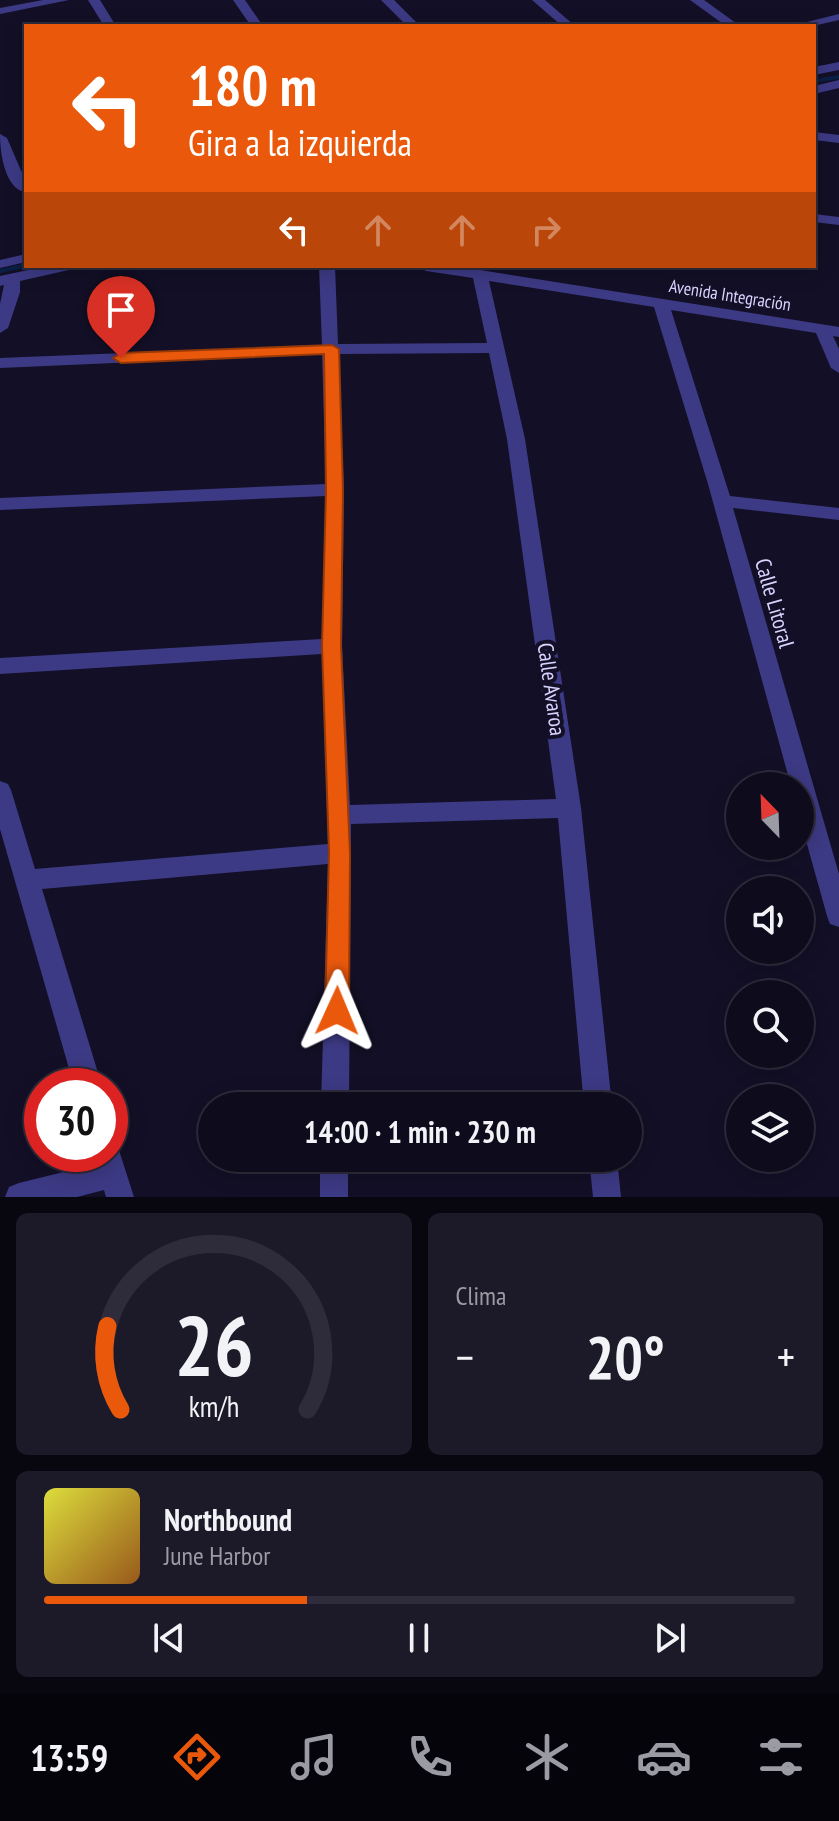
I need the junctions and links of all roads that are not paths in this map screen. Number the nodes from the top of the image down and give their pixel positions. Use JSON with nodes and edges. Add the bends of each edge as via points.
{"nodes":[{"id":1,"x":63,"y":0,"type":"edge"},
{"id":2,"x":94,"y":0,"type":"edge"},
{"id":3,"x":239,"y":0,"type":"edge"},
{"id":4,"x":387,"y":0,"type":"edge"},
{"id":5,"x":538,"y":0,"type":"edge"},
{"id":6,"x":696,"y":0,"type":"edge"},
{"id":7,"x":0,"y":11,"type":"edge"},
{"id":8,"x":839,"y":17,"type":"edge"},
{"id":9,"x":109,"y":24,"type":"edge"},
{"id":10,"x":256,"y":24,"type":"edge"},
{"id":11,"x":412,"y":24,"type":"edge"},
{"id":12,"x":567,"y":24,"type":"edge"},
{"id":13,"x":731,"y":24,"type":"edge"},
{"id":14,"x":806,"y":24,"type":"edge"},
{"id":15,"x":839,"y":66,"type":"edge"},
{"id":16,"x":816,"y":71,"type":"edge"},
{"id":17,"x":839,"y":84,"type":"edge"},
{"id":18,"x":816,"y":90,"type":"edge"},
{"id":19,"x":816,"y":136,"type":"edge"},
{"id":20,"x":0,"y":138,"type":"edge"},
{"id":21,"x":839,"y":139,"type":"edge"},
{"id":22,"x":19,"y":188,"type":"edge"},
{"id":23,"x":816,"y":218,"type":"edge"},
{"id":24,"x":839,"y":221,"type":"edge"},
{"id":25,"x":24,"y":258,"type":"edge"},
{"id":26,"x":0,"y":264,"type":"edge"},
{"id":27,"x":59,"y":268,"type":"edge"},
{"id":28,"x":327,"y":268,"type":"edge"},
{"id":29,"x":437,"y":268,"type":"edge"},
{"id":30,"x":480,"y":276,"type":"junction"},
{"id":31,"x":6,"y":280,"type":"edge"},
{"id":32,"x":661,"y":304,"type":"junction"},
{"id":33,"x":0,"y":328,"type":"edge"},
{"id":34,"x":830,"y":330,"type":"edge"},
{"id":35,"x":496,"y":348,"type":"junction"},
{"id":36,"x":332,"y":349,"type":"junction"},
{"id":37,"x":0,"y":363,"type":"edge"},
{"id":38,"x":839,"y":368,"type":"edge"},
{"id":39,"x":335,"y":490,"type":"junction"},
{"id":40,"x":721,"y":501,"type":"junction"},
{"id":41,"x":0,"y":504,"type":"edge"},
{"id":42,"x":839,"y":514,"type":"edge"},
{"id":43,"x":332,"y":646,"type":"junction"},
{"id":44,"x":0,"y":666,"type":"edge"},
{"id":45,"x":0,"y":790,"type":"edge"},
{"id":46,"x":569,"y":808,"type":"junction"},
{"id":47,"x":338,"y":815,"type":"junction"},
{"id":48,"x":340,"y":853,"type":"junction"},
{"id":49,"x":29,"y":880,"type":"junction"},
{"id":50,"x":839,"y":916,"type":"edge"},
{"id":51,"x":83,"y":1068,"type":"edge"},
{"id":52,"x":335,"y":1092,"type":"edge"},
{"id":53,"x":597,"y":1092,"type":"edge"},
{"id":54,"x":334,"y":1172,"type":"edge"},
{"id":55,"x":604,"y":1172,"type":"edge"},
{"id":56,"x":113,"y":1175,"type":"edge"},
{"id":57,"x":19,"y":1197,"type":"edge"},
{"id":58,"x":334,"y":1197,"type":"edge"},
{"id":59,"x":607,"y":1197,"type":"edge"}],
"edges":[{"from":1,"to":7,"type":"street"},
{"from":2,"to":9,"type":"street"},
{"from":3,"to":10,"type":"street"},
{"from":4,"to":11,"type":"street"},
{"from":5,"to":12,"type":"street"},
{"from":6,"to":13,"type":"street"},
{"from":8,"to":14,"type":"street"},
{"from":15,"to":16,"type":"street"},
{"from":17,"to":18,"type":"street"},
{"from":19,"to":21,"type":"street"},
{"from":20,"to":22,"type":"street"},
{"from":23,"to":24,"type":"street"},
{"from":25,"to":26,"type":"lane"},
{"from":27,"to":31,"type":"street"},
{"from":28,"to":36,"type":"street"},
{"from":29,"to":30,"type":"street","name":"Avenida Integración"},
{"from":30,"to":32,"type":"street","name":"Avenida Integración"},
{"from":30,"to":35,"type":"street","name":"Calle Avaroa"},
{"from":31,"to":33,"type":"street","via":[[12,292]]},
{"from":32,"to":34,"type":"street","name":"Avenida Integración"},
{"from":32,"to":40,"type":"street","name":"Calle Litoral"},
{"from":34,"to":38,"type":"street"},
{"from":35,"to":36,"type":"street"},
{"from":35,"to":46,"type":"street","name":"Calle Avaroa","via":[[516,439]]},
{"from":36,"to":37,"type":"street"},
{"from":36,"to":39,"type":"street"},
{"from":39,"to":41,"type":"street"},
{"from":39,"to":43,"type":"street"},
{"from":40,"to":42,"type":"street"},
{"from":40,"to":50,"type":"street","name":"Calle Litoral"},
{"from":43,"to":44,"type":"street"},
{"from":43,"to":47,"type":"street"},
{"from":45,"to":49,"type":"street"},
{"from":46,"to":47,"type":"street"},
{"from":46,"to":53,"type":"street","name":"Calle Avaroa"},
{"from":47,"to":48,"type":"street"},
{"from":48,"to":49,"type":"street"},
{"from":48,"to":52,"type":"street"},
{"from":49,"to":51,"type":"street"},
{"from":54,"to":58,"type":"street"},
{"from":55,"to":59,"type":"street"},
{"from":56,"to":57,"type":"street"}]}
